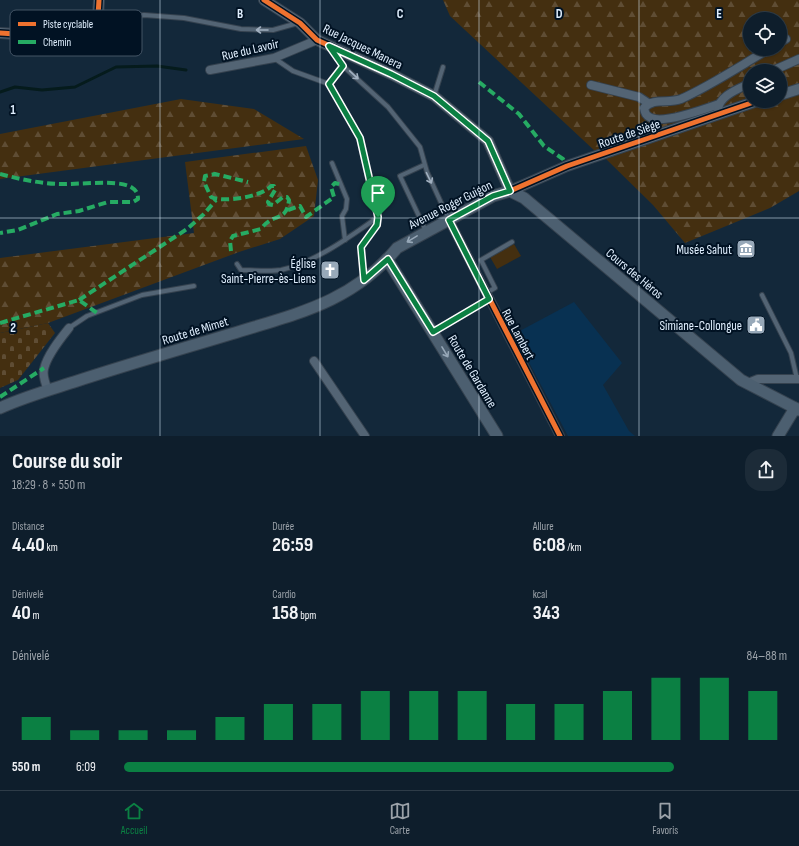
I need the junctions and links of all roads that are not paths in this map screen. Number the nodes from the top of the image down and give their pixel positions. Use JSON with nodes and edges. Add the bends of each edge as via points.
{"nodes":[{"id":1,"x":264,"y":0,"type":"edge"},
{"id":2,"x":142,"y":15,"type":"edge"},
{"id":3,"x":300,"y":23,"type":"junction"},
{"id":4,"x":0,"y":33,"type":"edge"},
{"id":5,"x":10,"y":34,"type":"edge"},
{"id":6,"x":317,"y":40,"type":"junction"},
{"id":7,"x":329,"y":46,"type":"junction"},
{"id":8,"x":757,"y":56,"type":"edge"},
{"id":9,"x":274,"y":58,"type":"junction"},
{"id":10,"x":799,"y":59,"type":"edge"},
{"id":11,"x":787,"y":64,"type":"edge"},
{"id":12,"x":343,"y":66,"type":"junction"},
{"id":13,"x":443,"y":67,"type":"dead end"},
{"id":14,"x":210,"y":70,"type":"dead end"},
{"id":15,"x":329,"y":84,"type":"junction"},
{"id":16,"x":591,"y":85,"type":"dead end"},
{"id":17,"x":743,"y":87,"type":"edge"},
{"id":18,"x":799,"y":89,"type":"edge"},
{"id":19,"x":787,"y":92,"type":"edge"},
{"id":20,"x":434,"y":96,"type":"junction"},
{"id":21,"x":648,"y":103,"type":"junction"},
{"id":22,"x":743,"y":104,"type":"edge"},
{"id":23,"x":718,"y":109,"type":"junction"},
{"id":24,"x":332,"y":163,"type":"dead end"},
{"id":25,"x":424,"y":165,"type":"junction"},
{"id":26,"x":510,"y":191,"type":"junction"},
{"id":27,"x":378,"y":217,"type":"junction"},
{"id":28,"x":449,"y":220,"type":"junction"},
{"id":29,"x":426,"y":231,"type":"junction"},
{"id":30,"x":345,"y":240,"type":"junction"},
{"id":31,"x":512,"y":242,"type":"dead end"},
{"id":32,"x":388,"y":259,"type":"junction"},
{"id":33,"x":237,"y":264,"type":"dead end"},
{"id":34,"x":364,"y":280,"type":"junction"},
{"id":35,"x":194,"y":286,"type":"dead end"},
{"id":36,"x":762,"y":295,"type":"dead end"},
{"id":37,"x":487,"y":296,"type":"junction"},
{"id":38,"x":69,"y":328,"type":"joint"},
{"id":39,"x":433,"y":332,"type":"junction"},
{"id":40,"x":314,"y":361,"type":"dead end"},
{"id":41,"x":798,"y":379,"type":"edge"},
{"id":42,"x":744,"y":381,"type":"junction"},
{"id":43,"x":48,"y":391,"type":"junction"},
{"id":44,"x":0,"y":408,"type":"edge"},
{"id":45,"x":797,"y":409,"type":"edge"},
{"id":46,"x":364,"y":436,"type":"edge"},
{"id":47,"x":497,"y":436,"type":"edge"},
{"id":48,"x":560,"y":436,"type":"edge"},
{"id":49,"x":778,"y":436,"type":"edge"}],
"edges":[{"from":1,"to":3,"type":"street","name":"Rue Jacques Manera"},
{"from":3,"to":2,"type":"lane","one_way":true,"via":[[273,30],[241,30],[184,18]]},
{"from":3,"to":6,"type":"street","name":"Rue Jacques Manera"},
{"from":4,"to":5,"type":"street"},
{"from":6,"to":7,"type":"street","name":"Rue Jacques Manera"},
{"from":6,"to":9,"type":"street","name":"Rue du Lavoir"},
{"from":7,"to":12,"type":"lane"},
{"from":7,"to":20,"type":"street","name":"Rue Jacques Manera"},
{"from":8,"to":21,"type":"street","via":[[679,100]]},
{"from":9,"to":14,"type":"street","name":"Rue du Lavoir"},
{"from":9,"to":15,"type":"lane","via":[[293,71]]},
{"from":10,"to":11,"type":"street"},
{"from":12,"to":15,"type":"lane"},
{"from":12,"to":25,"type":"lane","one_way":true,"via":[[388,107],[420,147]]},
{"from":13,"to":20,"type":"lane"},
{"from":15,"to":27,"type":"lane","via":[[360,138]]},
{"from":16,"to":21,"type":"street","via":[[639,97]]},
{"from":17,"to":23,"type":"street","via":[[726,96]]},
{"from":18,"to":19,"type":"street"},
{"from":20,"to":26,"type":"street","name":"Rue Jacques Manera","via":[[488,141]]},
{"from":21,"to":23,"type":"street","via":[[644,108],[646,114],[652,118],[665,119]]},
{"from":22,"to":23,"type":"street","name":"Route de Siège"},
{"from":23,"to":26,"type":"street","name":"Route de Siège","via":[[536,178]]},
{"from":24,"to":30,"type":"lane","via":[[347,199],[342,216]]},
{"from":25,"to":28,"type":"lane","one_way":true},
{"from":25,"to":29,"type":"lane","via":[[400,176]]},
{"from":26,"to":28,"type":"main road","name":"Avenue Roger Guigon","via":[[493,196]]},
{"from":26,"to":42,"type":"main road","name":"Cours des Héros","via":[[524,198]]},
{"from":27,"to":30,"type":"lane"},
{"from":27,"to":34,"type":"lane","via":[[377,225],[361,247]]},
{"from":28,"to":29,"type":"main road","name":"Avenue Roger Guigon"},
{"from":28,"to":37,"type":"street","name":"Rue Lambert"},
{"from":29,"to":32,"type":"main road","name":"Avenue Roger Guigon","one_way":true,"via":[[396,248]]},
{"from":30,"to":33,"type":"lane","via":[[281,270],[241,270]]},
{"from":31,"to":37,"type":"lane","via":[[481,260],[495,288]]},
{"from":32,"to":34,"type":"main road","name":"Route de Mimet"},
{"from":32,"to":39,"type":"main road","name":"Route de Gardanne"},
{"from":34,"to":43,"type":"main road","name":"Route de Mimet","via":[[329,302],[295,316]]},
{"from":35,"to":38,"type":"lane","via":[[142,295],[87,316]]},
{"from":36,"to":41,"type":"lane","via":[[791,353]]},
{"from":37,"to":39,"type":"lane"},
{"from":37,"to":48,"type":"street","name":"Rue Lambert"},
{"from":38,"to":43,"type":"street","via":[[57,342],[44,368]]},
{"from":39,"to":47,"type":"main road","name":"Route de Gardanne","one_way":true},
{"from":40,"to":46,"type":"street"},
{"from":41,"to":42,"type":"street"},
{"from":42,"to":45,"type":"main road","name":"Cours des Héros"},
{"from":43,"to":44,"type":"main road","name":"Route de Mimet"},
{"from":45,"to":49,"type":"main road"}]}
